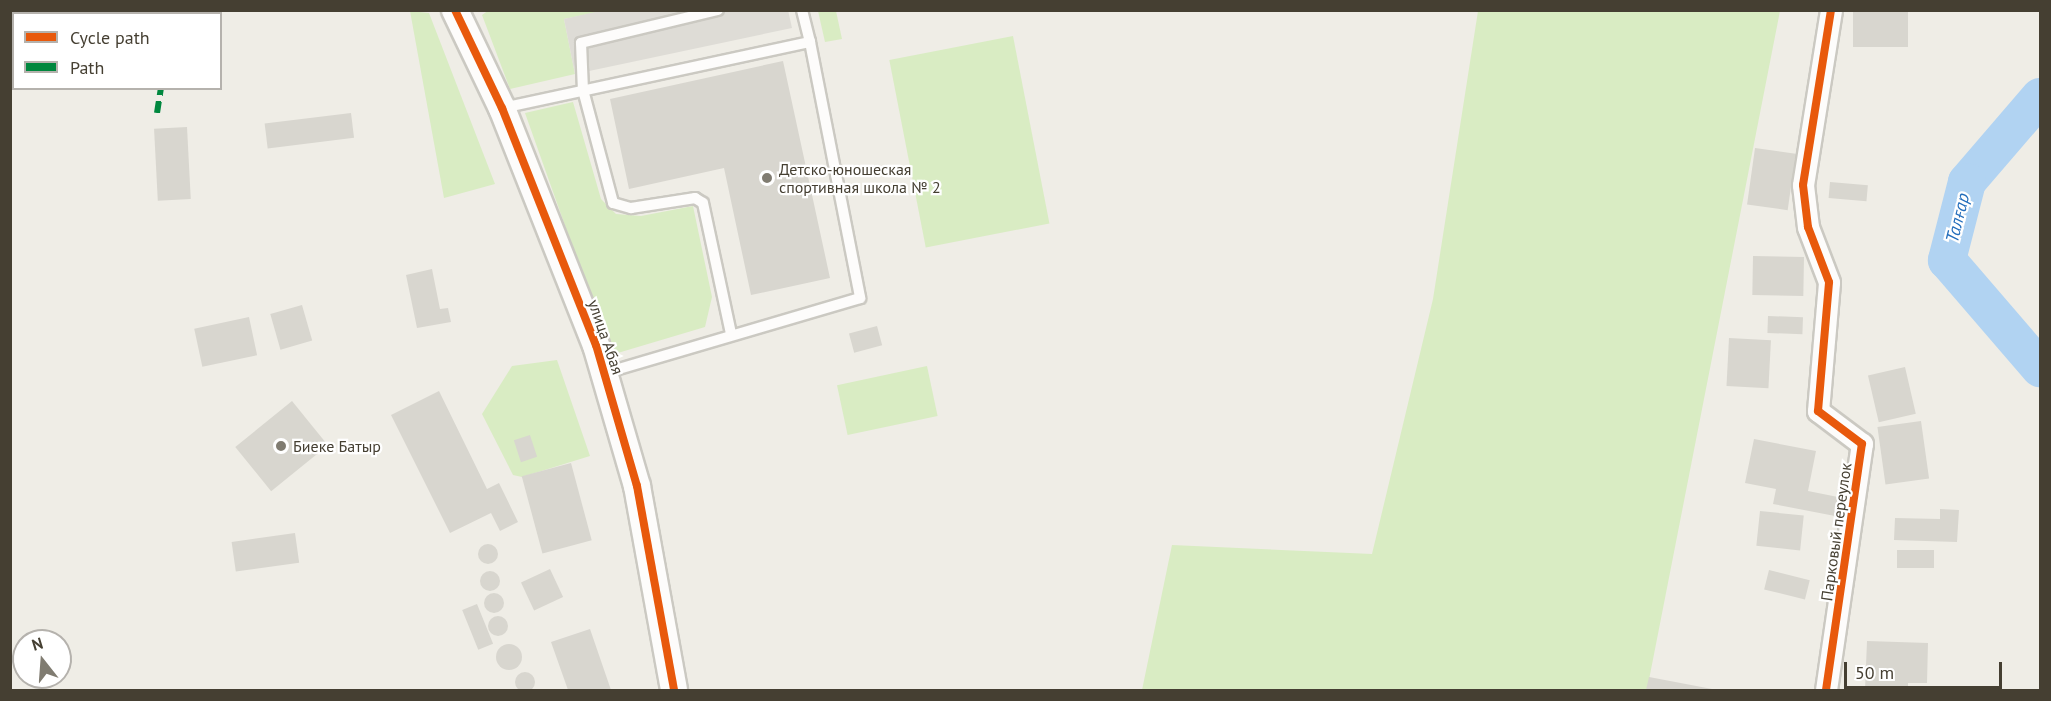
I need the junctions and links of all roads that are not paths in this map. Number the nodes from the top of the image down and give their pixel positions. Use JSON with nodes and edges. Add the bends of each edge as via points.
{"nodes":[{"id":1,"x":455,"y":10,"type":"edge"},
{"id":2,"x":718,"y":10,"type":"edge"},
{"id":3,"x":802,"y":10,"type":"edge"},
{"id":4,"x":1831,"y":10,"type":"edge"},
{"id":5,"x":810,"y":42,"type":"junction"},
{"id":6,"x":583,"y":90,"type":"junction"},
{"id":7,"x":502,"y":108,"type":"junction"},
{"id":8,"x":731,"y":334,"type":"junction"},
{"id":9,"x":604,"y":373,"type":"junction"},
{"id":10,"x":674,"y":690,"type":"edge"},
{"id":11,"x":1826,"y":690,"type":"edge"}],
"edges":[{"from":1,"to":7,"type":"street","name":"улица Абая"},
{"from":2,"to":6,"type":"lane","via":[[581,43]]},
{"from":3,"to":5,"type":"lane"},
{"from":4,"to":11,"type":"street","name":"Парковый переулок","via":[[1803,185],[1808,227],[1829,282],[1818,411],[1862,444]]},
{"from":5,"to":6,"type":"lane"},
{"from":5,"to":8,"type":"lane","via":[[861,298]]},
{"from":6,"to":7,"type":"lane"},
{"from":6,"to":8,"type":"lane","via":[[613,203],[631,208],[695,198],[703,203]]},
{"from":7,"to":9,"type":"street","name":"улица Абая"},
{"from":8,"to":9,"type":"lane"},
{"from":9,"to":10,"type":"street","name":"улица Абая","via":[[637,486]]}]}
